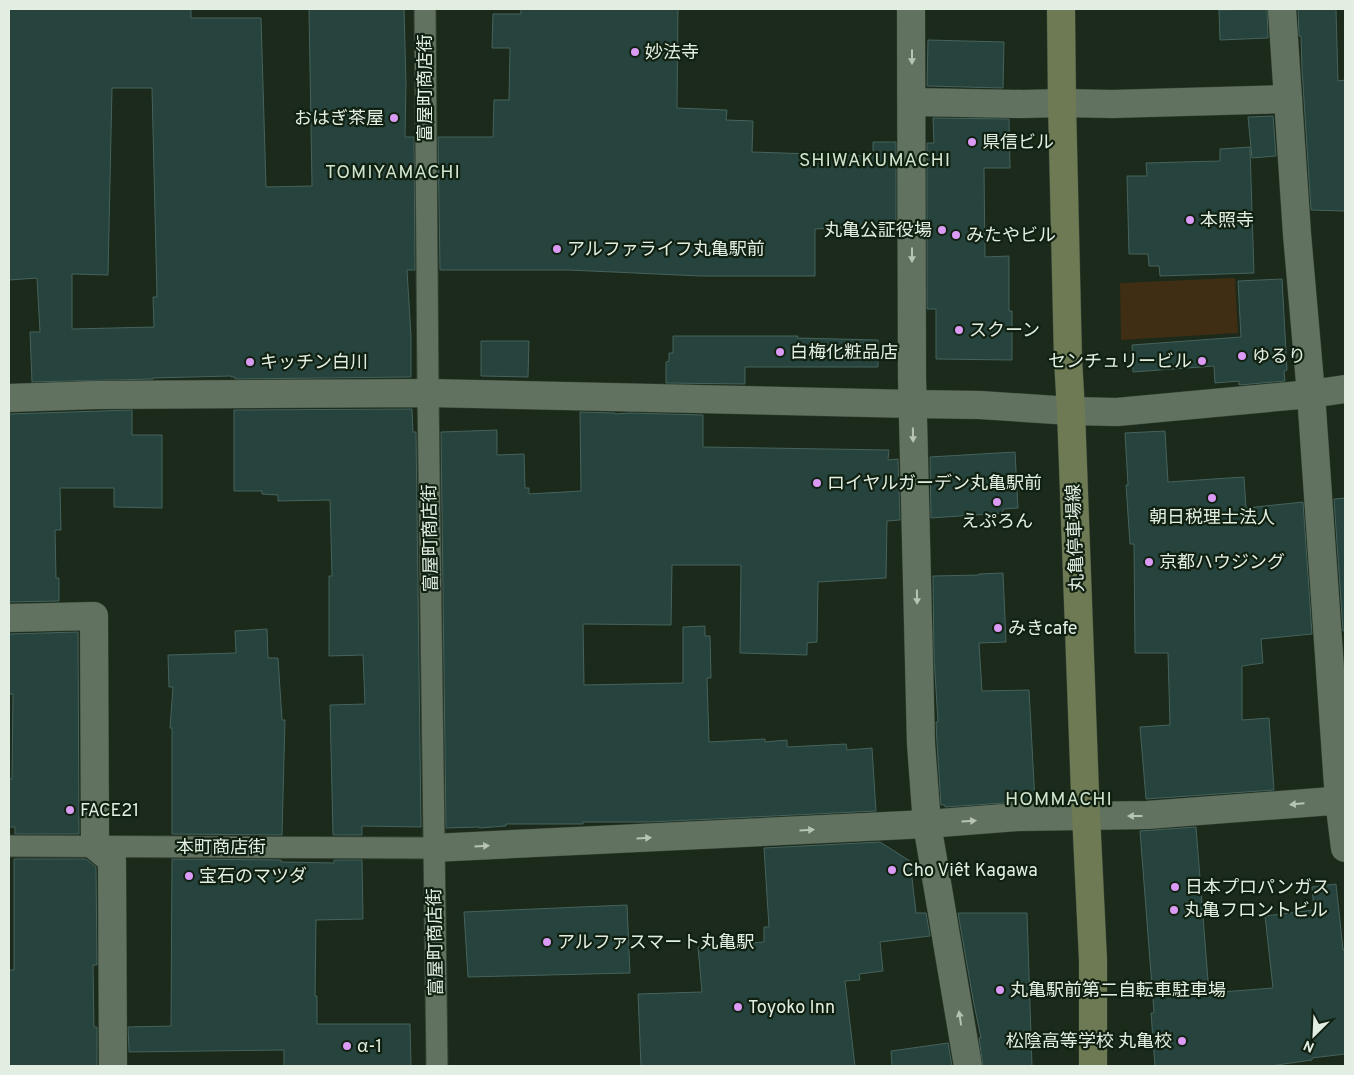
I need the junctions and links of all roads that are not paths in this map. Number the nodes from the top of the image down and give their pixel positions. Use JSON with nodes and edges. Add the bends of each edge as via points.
{"nodes":[{"id":1,"x":424,"y":9,"type":"edge"},
{"id":2,"x":912,"y":9,"type":"edge"},
{"id":3,"x":1061,"y":9,"type":"edge"},
{"id":4,"x":1282,"y":9,"type":"edge"},
{"id":5,"x":1288,"y":99,"type":"junction"},
{"id":6,"x":912,"y":102,"type":"junction"},
{"id":7,"x":1062,"y":102,"type":"junction"},
{"id":8,"x":1345,"y":389,"type":"edge"},
{"id":9,"x":428,"y":393,"type":"junction"},
{"id":10,"x":1311,"y":394,"type":"junction"},
{"id":11,"x":9,"y":398,"type":"edge"},
{"id":12,"x":913,"y":404,"type":"junction"},
{"id":13,"x":1071,"y":411,"type":"junction"},
{"id":14,"x":9,"y":618,"type":"edge"},
{"id":15,"x":1342,"y":800,"type":"edge"},
{"id":16,"x":1086,"y":816,"type":"junction"},
{"id":17,"x":927,"y":824,"type":"junction"},
{"id":18,"x":9,"y":846,"type":"edge"},
{"id":19,"x":95,"y":846,"type":"junction"},
{"id":20,"x":433,"y":848,"type":"junction"},
{"id":21,"x":1345,"y":848,"type":"edge"},
{"id":22,"x":113,"y":1066,"type":"edge"},
{"id":23,"x":437,"y":1066,"type":"edge"},
{"id":24,"x":968,"y":1066,"type":"edge"},
{"id":25,"x":1093,"y":1066,"type":"edge"}],
"edges":[{"from":1,"to":9,"type":"street","name":"富屋町商店街"},
{"from":2,"to":6,"type":"street","one_way":true},
{"from":3,"to":7,"type":"main road","name":"丸亀停車場線"},
{"from":4,"to":5,"type":"street"},
{"from":5,"to":7,"type":"street","via":[[1112,104]]},
{"from":5,"to":10,"type":"street"},
{"from":6,"to":7,"type":"street"},
{"from":6,"to":12,"type":"street","one_way":true},
{"from":7,"to":13,"type":"main road","name":"丸亀停車場線"},
{"from":8,"to":10,"type":"street"},
{"from":9,"to":11,"type":"street"},
{"from":9,"to":12,"type":"street"},
{"from":9,"to":20,"type":"street","name":"富屋町商店街"},
{"from":10,"to":13,"type":"street","via":[[1117,412]]},
{"from":10,"to":15,"type":"street"},
{"from":12,"to":13,"type":"street"},
{"from":12,"to":17,"type":"street","one_way":true,"via":[[921,744]]},
{"from":13,"to":16,"type":"main road","name":"丸亀停車場線"},
{"from":14,"to":19,"type":"street","via":[[94,616]]},
{"from":15,"to":16,"type":"street","one_way":true,"via":[[1146,816]]},
{"from":15,"to":21,"type":"street"},
{"from":17,"to":16,"type":"street","one_way":true},
{"from":16,"to":25,"type":"main road","name":"丸亀停車場線","via":[[1093,960]]},
{"from":20,"to":17,"type":"street","one_way":true},
{"from":24,"to":17,"type":"street","one_way":true},
{"from":18,"to":19,"type":"street","name":"本町商店街"},
{"from":19,"to":20,"type":"street","name":"本町商店街"},
{"from":19,"to":22,"type":"street","via":[[112,860]]},
{"from":20,"to":23,"type":"street","name":"富屋町商店街"}]}
